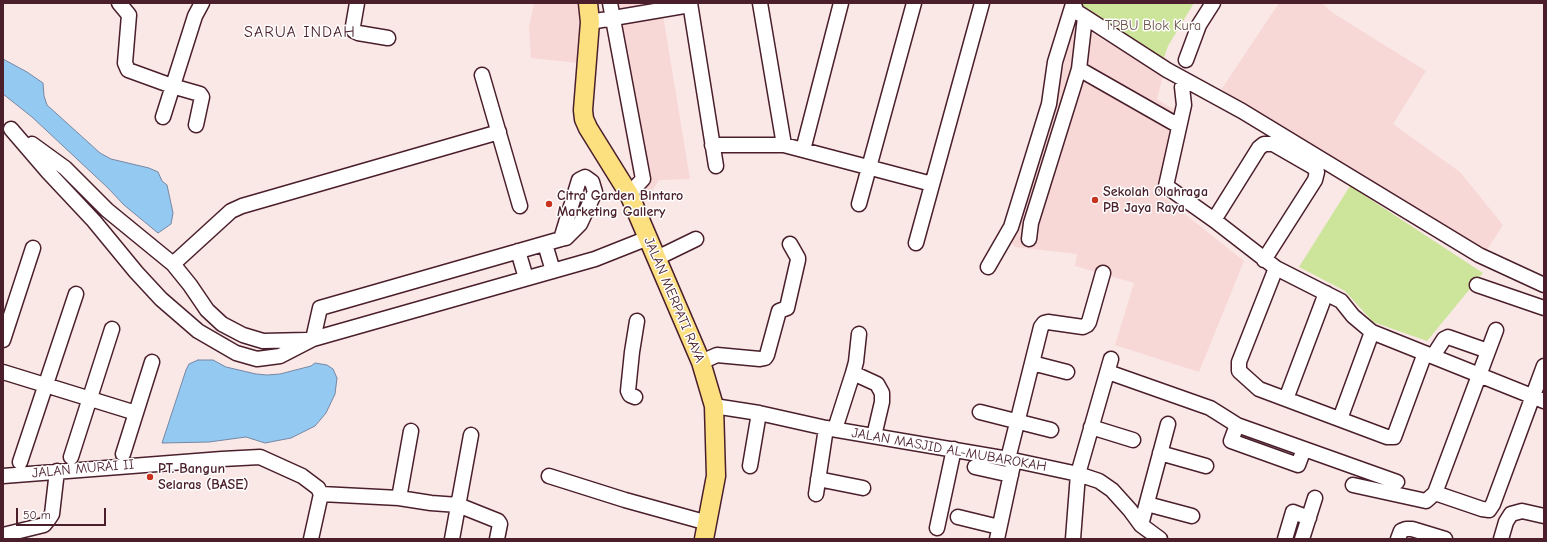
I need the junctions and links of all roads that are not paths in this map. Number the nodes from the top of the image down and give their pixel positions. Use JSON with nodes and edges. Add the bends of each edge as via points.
{"nodes":[{"id":1,"x":119,"y":3,"type":"edge"},
{"id":2,"x":202,"y":3,"type":"edge"},
{"id":3,"x":357,"y":3,"type":"edge"},
{"id":4,"x":588,"y":3,"type":"edge"},
{"id":5,"x":610,"y":3,"type":"edge"},
{"id":6,"x":760,"y":3,"type":"edge"},
{"id":7,"x":831,"y":3,"type":"edge"},
{"id":8,"x":841,"y":3,"type":"edge"},
{"id":9,"x":914,"y":3,"type":"edge"},
{"id":10,"x":982,"y":3,"type":"edge"},
{"id":11,"x":1213,"y":3,"type":"edge"},
{"id":12,"x":690,"y":4,"type":"edge"},
{"id":13,"x":1073,"y":4,"type":"edge"},
{"id":14,"x":1085,"y":17,"type":"junction"},
{"id":15,"x":613,"y":18,"type":"junction"},
{"id":16,"x":835,"y":20,"type":"junction"},
{"id":17,"x":590,"y":22,"type":"junction"},
{"id":18,"x":388,"y":38,"type":"dead end"},
{"id":19,"x":1186,"y":60,"type":"tunnel mouth"},
{"id":20,"x":1079,"y":69,"type":"junction"},
{"id":21,"x":482,"y":75,"type":"dead end"},
{"id":22,"x":172,"y":86,"type":"junction"},
{"id":23,"x":1182,"y":87,"type":"tunnel mouth"},
{"id":24,"x":163,"y":117,"type":"dead end"},
{"id":25,"x":196,"y":125,"type":"dead end"},
{"id":26,"x":7,"y":126,"type":"edge"},
{"id":27,"x":1179,"y":126,"type":"junction"},
{"id":28,"x":499,"y":132,"type":"junction"},
{"id":29,"x":712,"y":145,"type":"junction"},
{"id":30,"x":784,"y":145,"type":"junction"},
{"id":31,"x":803,"y":150,"type":"junction"},
{"id":32,"x":716,"y":166,"type":"dead end"},
{"id":33,"x":869,"y":167,"type":"junction"},
{"id":34,"x":932,"y":184,"type":"junction"},
{"id":35,"x":629,"y":194,"type":"junction"},
{"id":36,"x":859,"y":204,"type":"dead end"},
{"id":37,"x":520,"y":206,"type":"dead end"},
{"id":38,"x":107,"y":210,"type":"junction"},
{"id":39,"x":1214,"y":220,"type":"junction"},
{"id":40,"x":94,"y":221,"type":"junction"},
{"id":41,"x":648,"y":238,"type":"junction"},
{"id":42,"x":561,"y":239,"type":"dead end"},
{"id":43,"x":696,"y":239,"type":"dead end"},
{"id":44,"x":1029,"y":239,"type":"dead end"},
{"id":45,"x":916,"y":243,"type":"dead end"},
{"id":46,"x":545,"y":244,"type":"junction"},
{"id":47,"x":790,"y":244,"type":"dead end"},
{"id":48,"x":33,"y":248,"type":"dead end"},
{"id":49,"x":518,"y":252,"type":"junction"},
{"id":50,"x":657,"y":258,"type":"junction"},
{"id":51,"x":173,"y":264,"type":"junction"},
{"id":52,"x":1270,"y":264,"type":"junction"},
{"id":53,"x":988,"y":267,"type":"dead end"},
{"id":54,"x":552,"y":271,"type":"junction"},
{"id":55,"x":1103,"y":273,"type":"dead end"},
{"id":56,"x":526,"y":278,"type":"junction"},
{"id":57,"x":1477,"y":285,"type":"dead end"},
{"id":58,"x":1544,"y":285,"type":"edge"},
{"id":59,"x":1326,"y":293,"type":"junction"},
{"id":60,"x":76,"y":294,"type":"dead end"},
{"id":61,"x":1544,"y":308,"type":"edge"},
{"id":62,"x":637,"y":321,"type":"dead end"},
{"id":63,"x":112,"y":329,"type":"dead end"},
{"id":64,"x":1496,"y":330,"type":"dead end"},
{"id":65,"x":1372,"y":332,"type":"junction"},
{"id":66,"x":859,"y":334,"type":"dead end"},
{"id":67,"x":243,"y":335,"type":"junction"},
{"id":68,"x":313,"y":339,"type":"junction"},
{"id":69,"x":3,"y":340,"type":"edge"},
{"id":70,"x":1488,"y":351,"type":"junction"},
{"id":71,"x":236,"y":354,"type":"junction"},
{"id":72,"x":1429,"y":355,"type":"junction"},
{"id":73,"x":152,"y":362,"type":"dead end"},
{"id":74,"x":701,"y":362,"type":"junction"},
{"id":75,"x":1032,"y":363,"type":"junction"},
{"id":76,"x":1544,"y":366,"type":"edge"},
{"id":77,"x":3,"y":372,"type":"edge"},
{"id":78,"x":1066,"y":372,"type":"dead end"},
{"id":79,"x":853,"y":373,"type":"junction"},
{"id":80,"x":1478,"y":375,"type":"junction"},
{"id":81,"x":46,"y":385,"type":"junction"},
{"id":82,"x":635,"y":397,"type":"dead end"},
{"id":83,"x":90,"y":398,"type":"junction"},
{"id":84,"x":1286,"y":399,"type":"junction"},
{"id":85,"x":1538,"y":399,"type":"edge"},
{"id":86,"x":714,"y":406,"type":"junction"},
{"id":87,"x":980,"y":412,"type":"dead end"},
{"id":88,"x":136,"y":413,"type":"junction"},
{"id":89,"x":758,"y":414,"type":"junction"},
{"id":90,"x":1340,"y":420,"type":"junction"},
{"id":91,"x":1016,"y":421,"type":"junction"},
{"id":92,"x":1168,"y":424,"type":"dead end"},
{"id":93,"x":1092,"y":427,"type":"junction"},
{"id":94,"x":830,"y":428,"type":"junction"},
{"id":95,"x":1051,"y":430,"type":"dead end"},
{"id":96,"x":411,"y":431,"type":"dead end"},
{"id":97,"x":471,"y":435,"type":"dead end"},
{"id":98,"x":874,"y":436,"type":"junction"},
{"id":99,"x":1133,"y":440,"type":"dead end"},
{"id":100,"x":954,"y":449,"type":"junction"},
{"id":101,"x":1160,"y":453,"type":"junction"},
{"id":102,"x":123,"y":454,"type":"dead end"},
{"id":103,"x":71,"y":457,"type":"dead end"},
{"id":104,"x":1011,"y":460,"type":"junction"},
{"id":105,"x":20,"y":462,"type":"dead end"},
{"id":106,"x":750,"y":466,"type":"dead end"},
{"id":107,"x":1206,"y":466,"type":"dead end"},
{"id":108,"x":975,"y":467,"type":"dead end"},
{"id":109,"x":57,"y":471,"type":"junction"},
{"id":110,"x":1078,"y":474,"type":"junction"},
{"id":111,"x":1011,"y":475,"type":"junction"},
{"id":112,"x":3,"y":476,"type":"edge"},
{"id":113,"x":549,"y":476,"type":"dead end"},
{"id":114,"x":818,"y":479,"type":"junction"},
{"id":115,"x":1397,"y":482,"type":"dead end"},
{"id":116,"x":1353,"y":485,"type":"dead end"},
{"id":117,"x":863,"y":488,"type":"dead end"},
{"id":118,"x":1435,"y":493,"type":"junction"},
{"id":119,"x":320,"y":494,"type":"junction"},
{"id":120,"x":816,"y":494,"type":"dead end"},
{"id":121,"x":399,"y":498,"type":"junction"},
{"id":122,"x":1315,"y":498,"type":"dead end"},
{"id":123,"x":1147,"y":504,"type":"junction"},
{"id":124,"x":458,"y":506,"type":"junction"},
{"id":125,"x":1192,"y":516,"type":"dead end"},
{"id":126,"x":1544,"y":516,"type":"edge"},
{"id":127,"x":958,"y":517,"type":"dead end"},
{"id":128,"x":1309,"y":518,"type":"junction"},
{"id":129,"x":1141,"y":525,"type":"junction"},
{"id":130,"x":937,"y":528,"type":"dead end"},
{"id":131,"x":706,"y":531,"type":"edge"},
{"id":132,"x":998,"y":533,"type":"edge"},
{"id":133,"x":3,"y":535,"type":"edge"},
{"id":134,"x":311,"y":539,"type":"edge"},
{"id":135,"x":452,"y":539,"type":"edge"},
{"id":136,"x":497,"y":539,"type":"edge"},
{"id":137,"x":1073,"y":539,"type":"edge"},
{"id":138,"x":1160,"y":539,"type":"edge"},
{"id":139,"x":1285,"y":539,"type":"edge"},
{"id":140,"x":1302,"y":539,"type":"edge"},
{"id":141,"x":1398,"y":539,"type":"edge"},
{"id":142,"x":1445,"y":539,"type":"edge"},
{"id":143,"x":1501,"y":539,"type":"edge"}],
"edges":[{"from":1,"to":22,"type":"street","via":[[129,15],[125,64],[128,70]]},
{"from":2,"to":22,"type":"street","via":[[195,16]]},
{"from":3,"to":18,"type":"street","via":[[352,26],[354,31]]},
{"from":4,"to":17,"type":"main road","name":"JALAN MERPATI RAYA"},
{"from":5,"to":15,"type":"street"},
{"from":6,"to":30,"type":"street"},
{"from":7,"to":16,"type":"street"},
{"from":8,"to":16,"type":"street"},
{"from":9,"to":33,"type":"street"},
{"from":10,"to":34,"type":"street"},
{"from":11,"to":19,"type":"street","via":[[1199,25]]},
{"from":12,"to":15,"type":"street"},
{"from":12,"to":29,"type":"street"},
{"from":13,"to":14,"type":"street","via":[[1077,12]]},
{"from":13,"to":53,"type":"street","via":[[1055,62],[1049,104],[1011,227]]},
{"from":14,"to":20,"type":"street"},
{"from":14,"to":58,"type":"street","via":[[1167,70],[1242,111],[1479,255]]},
{"from":15,"to":17,"type":"street"},
{"from":15,"to":35,"type":"street","via":[[643,179]]},
{"from":16,"to":31,"type":"street","via":[[834,33]]},
{"from":17,"to":35,"type":"main road","name":"JALAN MERPATI RAYA","via":[[584,119]]},
{"from":20,"to":27,"type":"street"},
{"from":20,"to":44,"type":"street","via":[[1031,223]]},
{"from":21,"to":28,"type":"street"},
{"from":22,"to":24,"type":"street"},
{"from":22,"to":25,"type":"street","via":[[197,93],[202,97]]},
{"from":23,"to":27,"type":"street","via":[[1184,105]]},
{"from":26,"to":38,"type":"street","via":[[65,168]]},
{"from":26,"to":40,"type":"street"},
{"from":27,"to":39,"type":"street","via":[[1166,186]]},
{"from":28,"to":37,"type":"street"},
{"from":28,"to":51,"type":"street","via":[[242,206],[231,211]]},
{"from":29,"to":30,"type":"street"},
{"from":29,"to":32,"type":"street"},
{"from":30,"to":31,"type":"street"},
{"from":31,"to":33,"type":"street"},
{"from":33,"to":34,"type":"street"},
{"from":33,"to":36,"type":"street"},
{"from":34,"to":45,"type":"street"},
{"from":35,"to":41,"type":"main road","name":"JALAN MERPATI RAYA"},
{"from":38,"to":40,"type":"street"},
{"from":38,"to":51,"type":"street"},
{"from":39,"to":52,"type":"street"},
{"from":39,"to":52,"type":"street","via":[[1264,144],[1273,144],[1313,167],[1317,172],[1315,180]]},
{"from":40,"to":71,"type":"street","via":[[161,299],[198,331]]},
{"from":41,"to":50,"type":"main road","name":"JALAN MERPATI RAYA"},
{"from":41,"to":54,"type":"street","via":[[595,259]]},
{"from":42,"to":46,"type":"street"},
{"from":43,"to":50,"type":"street"},
{"from":46,"to":49,"type":"street"},
{"from":46,"to":54,"type":"street"},
{"from":47,"to":74,"type":"street","via":[[798,260],[787,308],[779,311],[765,358],[717,355]]},
{"from":48,"to":69,"type":"street"},
{"from":49,"to":56,"type":"street"},
{"from":49,"to":68,"type":"street","via":[[320,308]]},
{"from":50,"to":74,"type":"main road","name":"JALAN MERPATI RAYA"},
{"from":51,"to":67,"type":"street","via":[[207,310],[222,324]]},
{"from":52,"to":59,"type":"street"},
{"from":52,"to":84,"type":"street","via":[[1239,362],[1239,371],[1259,389]]},
{"from":54,"to":56,"type":"street"},
{"from":55,"to":75,"type":"street","via":[[1087,325],[1083,328],[1044,323]]},
{"from":56,"to":68,"type":"street"},
{"from":57,"to":61,"type":"street"},
{"from":59,"to":65,"type":"street","via":[[1341,301],[1353,316]]},
{"from":59,"to":84,"type":"street"},
{"from":60,"to":81,"type":"street"},
{"from":62,"to":82,"type":"street","via":[[628,391]]},
{"from":63,"to":83,"type":"street"},
{"from":64,"to":70,"type":"street"},
{"from":65,"to":72,"type":"street"},
{"from":65,"to":90,"type":"street"},
{"from":66,"to":79,"type":"street"},
{"from":67,"to":68,"type":"street","via":[[263,341]]},
{"from":67,"to":71,"type":"street"},
{"from":68,"to":71,"type":"street","via":[[280,356],[257,359]]},
{"from":70,"to":72,"type":"street","via":[[1448,336]]},
{"from":70,"to":80,"type":"street"},
{"from":72,"to":80,"type":"street"},
{"from":72,"to":90,"type":"street","via":[[1394,437],[1387,437]]},
{"from":73,"to":88,"type":"street"},
{"from":74,"to":86,"type":"main road","name":"JALAN MERPATI RAYA"},
{"from":75,"to":78,"type":"street"},
{"from":75,"to":91,"type":"street"},
{"from":76,"to":85,"type":"street"},
{"from":77,"to":81,"type":"street"},
{"from":79,"to":94,"type":"street"},
{"from":79,"to":98,"type":"street","via":[[877,384],[882,393]]},
{"from":80,"to":85,"type":"street"},
{"from":80,"to":118,"type":"street"},
{"from":81,"to":83,"type":"street"},
{"from":81,"to":105,"type":"street"},
{"from":83,"to":88,"type":"street"},
{"from":83,"to":103,"type":"street"},
{"from":84,"to":90,"type":"street"},
{"from":85,"to":118,"type":"street","via":[[1489,510]]},
{"from":86,"to":89,"type":"street","name":"JALAN MASJID AL-MUBAROKAH"},
{"from":86,"to":131,"type":"main road","name":"JALAN MERPATI RAYA","via":[[716,476]]},
{"from":87,"to":91,"type":"street"},
{"from":88,"to":102,"type":"street"},
{"from":89,"to":94,"type":"street","name":"JALAN MASJID AL-MUBAROKAH"},
{"from":89,"to":106,"type":"street"},
{"from":91,"to":95,"type":"street"},
{"from":91,"to":104,"type":"street"},
{"from":92,"to":101,"type":"street"},
{"from":93,"to":99,"type":"street"},
{"from":93,"to":110,"type":"street"},
{"from":93,"to":115,"type":"street","via":[[1109,365],[1210,408],[1237,425]]},
{"from":94,"to":98,"type":"street","name":"JALAN MASJID AL-MUBAROKAH"},
{"from":94,"to":114,"type":"street"},
{"from":96,"to":121,"type":"street"},
{"from":97,"to":124,"type":"street"},
{"from":98,"to":100,"type":"street","name":"JALAN MASJID AL-MUBAROKAH"},
{"from":100,"to":104,"type":"street","name":"JALAN MASJID AL-MUBAROKAH"},
{"from":100,"to":130,"type":"street"},
{"from":101,"to":107,"type":"street"},
{"from":101,"to":123,"type":"street"},
{"from":104,"to":110,"type":"street","name":"JALAN MASJID AL-MUBAROKAH"},
{"from":104,"to":111,"type":"street"},
{"from":108,"to":111,"type":"street"},
{"from":109,"to":112,"type":"street","name":"JALAN MURAI II"},
{"from":109,"to":119,"type":"street","name":"JALAN MURAI II","via":[[260,457],[302,476],[318,488]]},
{"from":109,"to":133,"type":"street","via":[[52,514],[44,525]]},
{"from":110,"to":129,"type":"street","name":"JALAN MASJID AL-MUBAROKAH","via":[[1099,481],[1112,490]]},
{"from":110,"to":137,"type":"street"},
{"from":111,"to":132,"type":"street"},
{"from":113,"to":131,"type":"street","via":[[639,505]]},
{"from":114,"to":117,"type":"street"},
{"from":114,"to":120,"type":"street"},
{"from":116,"to":118,"type":"street","via":[[1426,501]]},
{"from":119,"to":121,"type":"street"},
{"from":119,"to":134,"type":"street"},
{"from":121,"to":124,"type":"street"},
{"from":122,"to":128,"type":"street"},
{"from":123,"to":125,"type":"street"},
{"from":123,"to":129,"type":"street"},
{"from":124,"to":135,"type":"street"},
{"from":124,"to":136,"type":"street","via":[[498,521],[500,524]]},
{"from":126,"to":143,"type":"street","via":[[1522,511],[1511,514]]},
{"from":127,"to":132,"type":"street"},
{"from":128,"to":139,"type":"street","via":[[1293,512]]},
{"from":128,"to":140,"type":"street"},
{"from":129,"to":138,"type":"street","name":"JALAN MASJID AL-MUBAROKAH"},
{"from":141,"to":142,"type":"street","via":[[1401,531],[1406,529]]}]}
